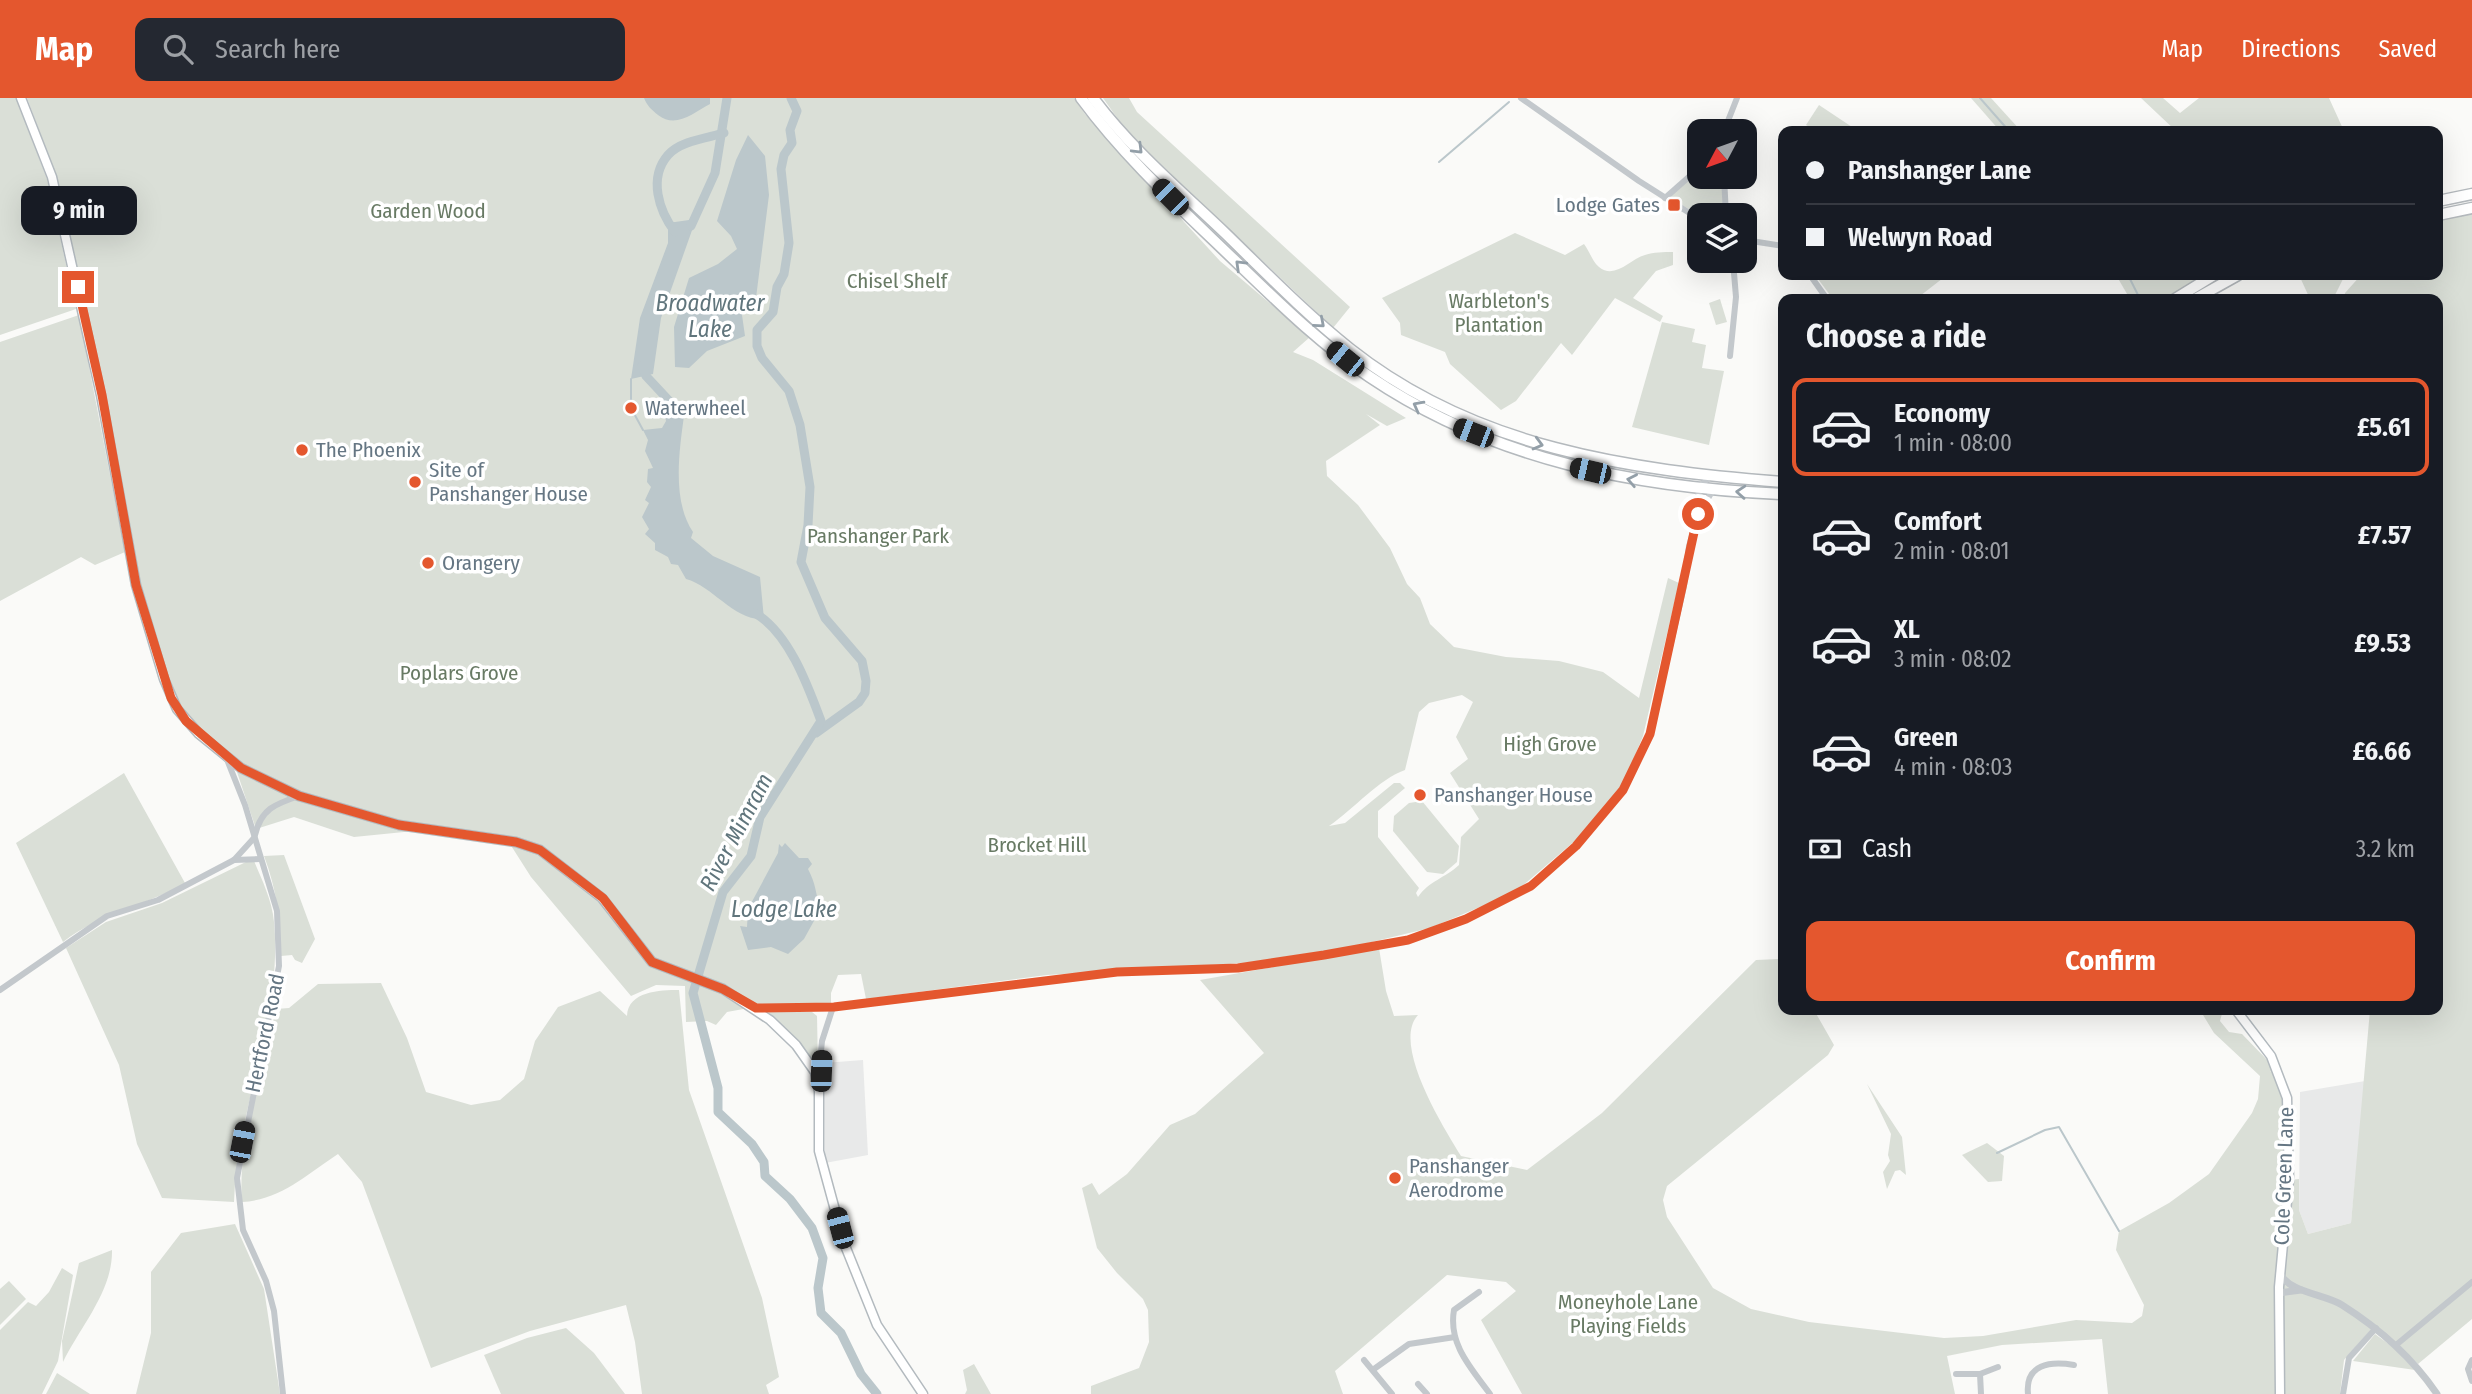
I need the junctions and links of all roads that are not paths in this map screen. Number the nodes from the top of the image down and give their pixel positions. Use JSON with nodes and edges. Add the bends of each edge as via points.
{"nodes":[{"id":1,"x":21,"y":98,"type":"edge"},
{"id":2,"x":1081,"y":98,"type":"edge"},
{"id":3,"x":1093,"y":98,"type":"edge"},
{"id":4,"x":1521,"y":98,"type":"edge"},
{"id":5,"x":1737,"y":98,"type":"edge"},
{"id":6,"x":1729,"y":119,"type":"edge"},
{"id":7,"x":1687,"y":179,"type":"edge"},
{"id":8,"x":2472,"y":194,"type":"edge"},
{"id":9,"x":1665,"y":198,"type":"junction"},
{"id":10,"x":2443,"y":200,"type":"edge"},
{"id":11,"x":2472,"y":208,"type":"edge"},
{"id":12,"x":1687,"y":212,"type":"edge"},
{"id":13,"x":2443,"y":214,"type":"edge"},
{"id":14,"x":1757,"y":242,"type":"edge"},
{"id":15,"x":1778,"y":247,"type":"edge"},
{"id":16,"x":1734,"y":273,"type":"edge"},
{"id":17,"x":2206,"y":280,"type":"edge"},
{"id":18,"x":2229,"y":280,"type":"edge"},
{"id":19,"x":2183,"y":294,"type":"edge"},
{"id":20,"x":2204,"y":294,"type":"edge"},
{"id":21,"x":1730,"y":356,"type":"dead end"},
{"id":22,"x":1710,"y":476,"type":"junction"},
{"id":23,"x":1778,"y":482,"type":"edge"},
{"id":24,"x":1700,"y":489,"type":"junction"},
{"id":25,"x":1713,"y":490,"type":"junction"},
{"id":26,"x":1778,"y":494,"type":"edge"},
{"id":27,"x":1698,"y":514,"type":"junction"},
{"id":28,"x":226,"y":756,"type":"junction"},
{"id":29,"x":299,"y":796,"type":"junction"},
{"id":30,"x":254,"y":838,"type":"junction"},
{"id":31,"x":260,"y":859,"type":"junction"},
{"id":32,"x":234,"y":860,"type":"junction"},
{"id":33,"x":0,"y":990,"type":"edge"},
{"id":34,"x":834,"y":1007,"type":"junction"},
{"id":35,"x":756,"y":1008,"type":"junction"},
{"id":36,"x":2240,"y":1015,"type":"edge"},
{"id":37,"x":818,"y":1081,"type":"junction"},
{"id":38,"x":2280,"y":1273,"type":"junction"},
{"id":39,"x":2472,"y":1282,"type":"edge"},
{"id":40,"x":2279,"y":1290,"type":"junction"},
{"id":41,"x":2309,"y":1290,"type":"junction"},
{"id":42,"x":1479,"y":1292,"type":"dead end"},
{"id":43,"x":2376,"y":1328,"type":"junction"},
{"id":44,"x":1455,"y":1337,"type":"junction"},
{"id":45,"x":2396,"y":1345,"type":"junction"},
{"id":46,"x":1364,"y":1360,"type":"dead end"},
{"id":47,"x":2472,"y":1360,"type":"edge"},
{"id":48,"x":2074,"y":1365,"type":"dead end"},
{"id":49,"x":1998,"y":1367,"type":"dead end"},
{"id":50,"x":1374,"y":1369,"type":"junction"},
{"id":51,"x":1956,"y":1374,"type":"dead end"},
{"id":52,"x":1980,"y":1374,"type":"junction"},
{"id":53,"x":2472,"y":1381,"type":"edge"},
{"id":54,"x":1418,"y":1384,"type":"dead end"},
{"id":55,"x":2434,"y":1393,"type":"edge"},
{"id":56,"x":283,"y":1394,"type":"edge"},
{"id":57,"x":923,"y":1394,"type":"edge"},
{"id":58,"x":1392,"y":1394,"type":"edge"},
{"id":59,"x":1427,"y":1394,"type":"edge"},
{"id":60,"x":1490,"y":1394,"type":"edge"},
{"id":61,"x":1981,"y":1394,"type":"edge"},
{"id":62,"x":2028,"y":1394,"type":"edge"},
{"id":63,"x":2280,"y":1394,"type":"edge"},
{"id":64,"x":2343,"y":1394,"type":"edge"}],
"edges":[{"from":1,"to":28,"type":"main road","via":[[52,177],[102,395],[132,566],[154,649],[177,709]]},
{"from":24,"to":2,"type":"highway","one_way":true,"via":[[1569,466],[1455,426],[1402,398],[1310,330],[1131,158]]},
{"from":3,"to":22,"type":"highway","one_way":true,"via":[[1158,170],[1307,312],[1407,388],[1517,439],[1613,463]]},
{"from":4,"to":9,"type":"street"},
{"from":5,"to":6,"type":"street"},
{"from":7,"to":9,"type":"street"},
{"from":8,"to":10,"type":"highway"},
{"from":9,"to":12,"type":"street"},
{"from":11,"to":13,"type":"highway"},
{"from":14,"to":15,"type":"street"},
{"from":16,"to":21,"type":"street"},
{"from":17,"to":19,"type":"highway"},
{"from":18,"to":20,"type":"highway"},
{"from":22,"to":23,"type":"highway"},
{"from":22,"to":24,"type":"street"},
{"from":24,"to":25,"type":"highway"},
{"from":24,"to":27,"type":"street"},
{"from":26,"to":25,"type":"highway","one_way":true},
{"from":25,"to":27,"type":"street"},
{"from":27,"to":34,"type":"street","via":[[1650,734],[1623,790],[1576,846],[1531,886],[1466,919],[1408,940],[1324,955],[1238,968],[1117,972]]},
{"from":28,"to":29,"type":"main road"},
{"from":28,"to":30,"type":"street","name":"Hertford Road"},
{"from":29,"to":30,"type":"street","via":[[270,806],[257,824]]},
{"from":29,"to":35,"type":"main road","via":[[399,825],[516,842],[540,850],[603,898],[647,959],[723,989]]},
{"from":30,"to":31,"type":"street","name":"Hertford Road"},
{"from":30,"to":32,"type":"street"},
{"from":31,"to":32,"type":"street"},
{"from":31,"to":56,"type":"street","name":"Hertford Road","via":[[277,911],[279,966],[237,1178],[243,1230],[274,1311]]},
{"from":32,"to":33,"type":"street","via":[[158,900],[107,916]]},
{"from":34,"to":35,"type":"street"},
{"from":34,"to":37,"type":"street","via":[[822,1041]]},
{"from":35,"to":37,"type":"main road","via":[[796,1045]]},
{"from":36,"to":38,"type":"main road","name":"Cole Green Lane","via":[[2271,1056],[2287,1098],[2289,1181]]},
{"from":37,"to":57,"type":"main road","via":[[819,1152],[845,1243],[877,1325]]},
{"from":38,"to":40,"type":"main road","name":"Cole Green Lane"},
{"from":38,"to":41,"type":"street","name":"Cole Green Lane","via":[[2292,1286]]},
{"from":39,"to":45,"type":"street"},
{"from":40,"to":41,"type":"street"},
{"from":40,"to":63,"type":"main road","name":"Cole Green Lane"},
{"from":41,"to":43,"type":"street","name":"Cole Green Lane","via":[[2332,1299]]},
{"from":42,"to":44,"type":"street","via":[[1454,1310],[1451,1324]]},
{"from":43,"to":45,"type":"street","name":"Cole Green Lane"},
{"from":43,"to":64,"type":"street","via":[[2349,1358]]},
{"from":44,"to":50,"type":"street","via":[[1409,1345]]},
{"from":44,"to":60,"type":"street"},
{"from":45,"to":55,"type":"street","name":"Cole Green Lane"},
{"from":46,"to":50,"type":"street"},
{"from":47,"to":53,"type":"street","via":[[2468,1369]]},
{"from":48,"to":62,"type":"street","via":[[2058,1362],[2033,1370]]},
{"from":49,"to":52,"type":"street"},
{"from":50,"to":58,"type":"street"},
{"from":51,"to":52,"type":"street"},
{"from":52,"to":61,"type":"street"},
{"from":54,"to":59,"type":"street"}]}
